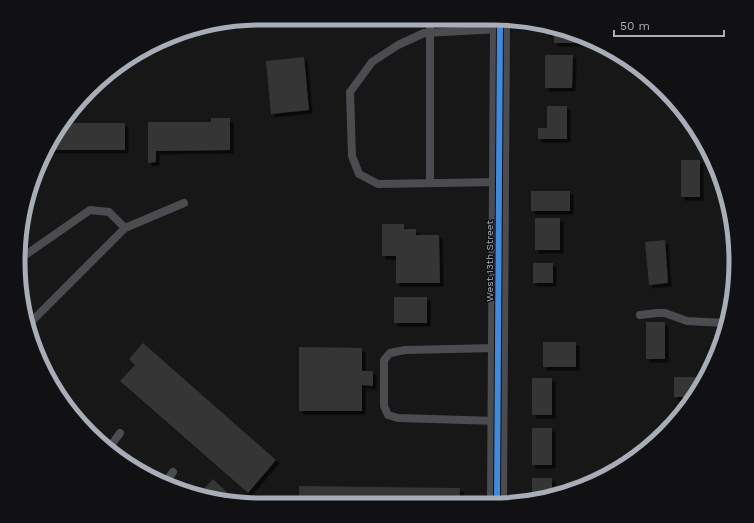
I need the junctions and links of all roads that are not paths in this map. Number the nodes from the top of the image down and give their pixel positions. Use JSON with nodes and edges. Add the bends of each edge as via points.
{"nodes":[{"id":1,"x":430,"y":25,"type":"edge"},
{"id":2,"x":500,"y":26,"type":"edge"},
{"id":3,"x":430,"y":33,"type":"junction"},
{"id":4,"x":500,"y":182,"type":"junction"},
{"id":5,"x":430,"y":183,"type":"junction"},
{"id":6,"x":184,"y":203,"type":"dead end"},
{"id":7,"x":125,"y":228,"type":"junction"},
{"id":8,"x":25,"y":255,"type":"edge"},
{"id":9,"x":640,"y":315,"type":"dead end"},
{"id":10,"x":32,"y":320,"type":"edge"},
{"id":11,"x":721,"y":322,"type":"edge"},
{"id":12,"x":498,"y":348,"type":"junction"},
{"id":13,"x":498,"y":421,"type":"junction"},
{"id":14,"x":120,"y":433,"type":"dead end"},
{"id":15,"x":112,"y":444,"type":"edge"},
{"id":16,"x":173,"y":472,"type":"dead end"},
{"id":17,"x":168,"y":479,"type":"edge"},
{"id":18,"x":497,"y":498,"type":"edge"}],
"edges":[{"from":1,"to":3,"type":"lane"},
{"from":2,"to":3,"type":"lane"},
{"from":2,"to":4,"type":"street","name":"West 13th Street"},
{"from":3,"to":5,"type":"lane"},
{"from":3,"to":5,"type":"lane","via":[[424,33],[398,45],[372,62],[350,92],[352,156],[359,174],[378,184]]},
{"from":4,"to":5,"type":"lane"},
{"from":4,"to":12,"type":"street","name":"West 13th Street"},
{"from":6,"to":7,"type":"lane"},
{"from":7,"to":8,"type":"lane","via":[[109,212],[90,210]]},
{"from":7,"to":10,"type":"lane"},
{"from":9,"to":11,"type":"lane","via":[[665,313],[687,321]]},
{"from":12,"to":13,"type":"street","name":"West 13th Street"},
{"from":12,"to":13,"type":"lane","via":[[405,350],[390,353],[384,360],[384,406],[388,415],[398,418]]},
{"from":13,"to":18,"type":"street","name":"West 13th Street"},
{"from":14,"to":15,"type":"lane"},
{"from":16,"to":17,"type":"lane"}]}
